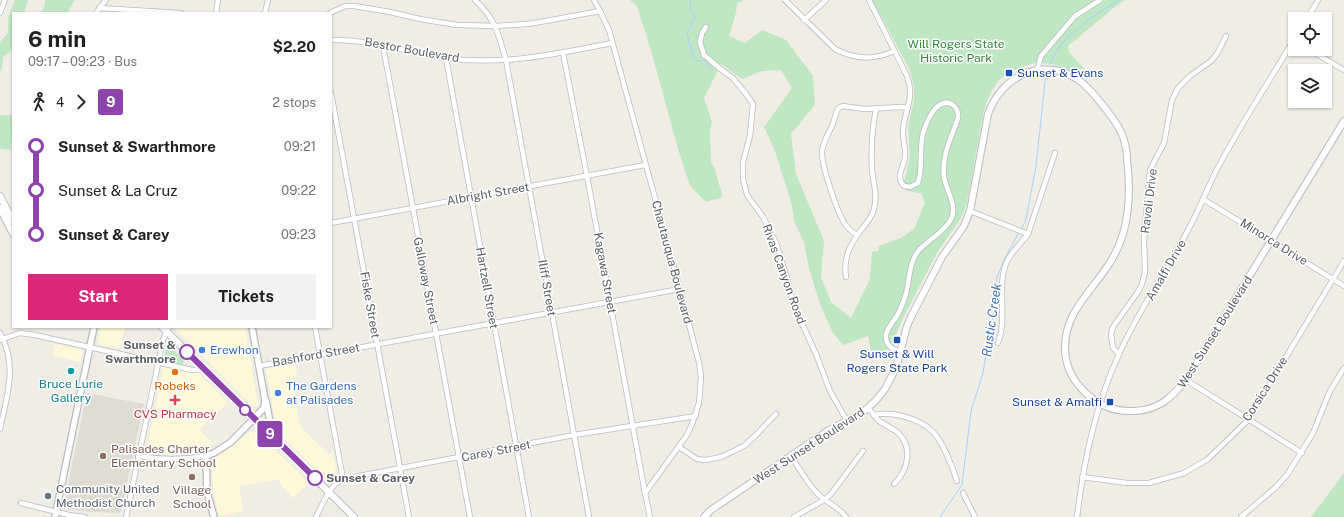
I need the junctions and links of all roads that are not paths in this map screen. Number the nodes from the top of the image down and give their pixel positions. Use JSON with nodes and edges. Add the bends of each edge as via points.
{"nodes":[{"id":1,"x":5,"y":0,"type":"edge"},
{"id":2,"x":106,"y":0,"type":"edge"},
{"id":3,"x":218,"y":0,"type":"edge"},
{"id":4,"x":268,"y":0,"type":"edge"},
{"id":5,"x":475,"y":0,"type":"edge"},
{"id":6,"x":594,"y":0,"type":"edge"},
{"id":7,"x":785,"y":0,"type":"edge"},
{"id":8,"x":826,"y":0,"type":"edge"},
{"id":9,"x":869,"y":0,"type":"edge"},
{"id":10,"x":1100,"y":0,"type":"edge"},
{"id":11,"x":1318,"y":0,"type":"edge"},
{"id":12,"x":99,"y":8,"type":"junction"},
{"id":13,"x":600,"y":11,"type":"junction"},
{"id":14,"x":97,"y":12,"type":"edge"},
{"id":15,"x":165,"y":12,"type":"edge"},
{"id":16,"x":216,"y":12,"type":"edge"},
{"id":17,"x":265,"y":12,"type":"edge"},
{"id":18,"x":332,"y":12,"type":"edge"},
{"id":19,"x":1311,"y":12,"type":"edge"},
{"id":20,"x":0,"y":14,"type":"edge"},
{"id":21,"x":804,"y":20,"type":"junction"},
{"id":22,"x":496,"y":26,"type":"junction"},
{"id":23,"x":706,"y":27,"type":"dead end"},
{"id":24,"x":1226,"y":36,"type":"dead end"},
{"id":25,"x":332,"y":40,"type":"edge"},
{"id":26,"x":612,"y":43,"type":"junction"},
{"id":27,"x":383,"y":46,"type":"junction"},
{"id":28,"x":1288,"y":51,"type":"edge"},
{"id":29,"x":895,"y":52,"type":"junction"},
{"id":30,"x":563,"y":53,"type":"junction"},
{"id":31,"x":1320,"y":56,"type":"edge"},
{"id":32,"x":446,"y":58,"type":"junction"},
{"id":33,"x":506,"y":60,"type":"junction"},
{"id":34,"x":1037,"y":70,"type":"junction"},
{"id":35,"x":1344,"y":70,"type":"edge"},
{"id":36,"x":332,"y":98,"type":"edge"},
{"id":37,"x":908,"y":108,"type":"junction"},
{"id":38,"x":876,"y":109,"type":"junction"},
{"id":39,"x":1344,"y":121,"type":"edge"},
{"id":40,"x":1055,"y":154,"type":"dead end"},
{"id":41,"x":645,"y":165,"type":"junction"},
{"id":42,"x":587,"y":176,"type":"junction"},
{"id":43,"x":529,"y":187,"type":"junction"},
{"id":44,"x":0,"y":196,"type":"edge"},
{"id":45,"x":471,"y":197,"type":"junction"},
{"id":46,"x":1203,"y":199,"type":"junction"},
{"id":47,"x":0,"y":208,"type":"edge"},
{"id":48,"x":412,"y":208,"type":"junction"},
{"id":49,"x":970,"y":211,"type":"junction"},
{"id":50,"x":12,"y":218,"type":"edge"},
{"id":51,"x":355,"y":219,"type":"junction"},
{"id":52,"x":332,"y":223,"type":"edge"},
{"id":53,"x":12,"y":232,"type":"edge"},
{"id":54,"x":1028,"y":234,"type":"junction"},
{"id":55,"x":857,"y":235,"type":"junction"},
{"id":56,"x":1271,"y":240,"type":"junction"},
{"id":57,"x":1344,"y":261,"type":"edge"},
{"id":58,"x":846,"y":277,"type":"dead end"},
{"id":59,"x":1333,"y":279,"type":"junction"},
{"id":60,"x":1344,"y":286,"type":"edge"},
{"id":61,"x":680,"y":289,"type":"junction"},
{"id":62,"x":610,"y":301,"type":"junction"},
{"id":63,"x":552,"y":312,"type":"junction"},
{"id":64,"x":494,"y":323,"type":"junction"},
{"id":65,"x":94,"y":328,"type":"edge"},
{"id":66,"x":166,"y":328,"type":"edge"},
{"id":67,"x":252,"y":328,"type":"edge"},
{"id":68,"x":315,"y":328,"type":"edge"},
{"id":69,"x":0,"y":333,"type":"edge"},
{"id":70,"x":436,"y":333,"type":"junction"},
{"id":71,"x":2,"y":339,"type":"edge"},
{"id":72,"x":998,"y":343,"type":"dead end"},
{"id":73,"x":378,"y":344,"type":"junction"},
{"id":74,"x":90,"y":348,"type":"junction"},
{"id":75,"x":900,"y":352,"type":"junction"},
{"id":76,"x":320,"y":354,"type":"junction"},
{"id":77,"x":1118,"y":354,"type":"junction"},
{"id":78,"x":158,"y":362,"type":"junction"},
{"id":79,"x":259,"y":366,"type":"junction"},
{"id":80,"x":1344,"y":368,"type":"edge"},
{"id":81,"x":204,"y":369,"type":"junction"},
{"id":82,"x":1186,"y":380,"type":"junction"},
{"id":83,"x":265,"y":400,"type":"junction"},
{"id":84,"x":1099,"y":404,"type":"junction"},
{"id":85,"x":868,"y":408,"type":"junction"},
{"id":86,"x":776,"y":414,"type":"dead end"},
{"id":87,"x":874,"y":415,"type":"junction"},
{"id":88,"x":696,"y":416,"type":"junction"},
{"id":89,"x":254,"y":419,"type":"junction"},
{"id":90,"x":1248,"y":420,"type":"junction"},
{"id":91,"x":847,"y":421,"type":"junction"},
{"id":92,"x":633,"y":426,"type":"junction"},
{"id":93,"x":0,"y":429,"type":"edge"},
{"id":94,"x":574,"y":436,"type":"junction"},
{"id":95,"x":273,"y":438,"type":"junction"},
{"id":96,"x":516,"y":447,"type":"junction"},
{"id":97,"x":678,"y":447,"type":"junction"},
{"id":98,"x":863,"y":451,"type":"dead end"},
{"id":99,"x":1302,"y":453,"type":"junction"},
{"id":100,"x":138,"y":456,"type":"junction"},
{"id":101,"x":206,"y":456,"type":"junction"},
{"id":102,"x":791,"y":456,"type":"junction"},
{"id":103,"x":459,"y":458,"type":"junction"},
{"id":104,"x":401,"y":468,"type":"junction"},
{"id":105,"x":1082,"y":477,"type":"junction"},
{"id":106,"x":343,"y":479,"type":"junction"},
{"id":107,"x":957,"y":481,"type":"dead end"},
{"id":108,"x":894,"y":484,"type":"dead end"},
{"id":109,"x":329,"y":492,"type":"junction"},
{"id":110,"x":645,"y":493,"type":"junction"},
{"id":111,"x":963,"y":493,"type":"dead end"},
{"id":112,"x":824,"y":500,"type":"junction"},
{"id":113,"x":21,"y":502,"type":"dead end"},
{"id":114,"x":55,"y":514,"type":"edge"},
{"id":115,"x":85,"y":517,"type":"edge"},
{"id":116,"x":126,"y":517,"type":"edge"},
{"id":117,"x":214,"y":517,"type":"edge"},
{"id":118,"x":316,"y":517,"type":"edge"},
{"id":119,"x":354,"y":517,"type":"edge"},
{"id":120,"x":409,"y":517,"type":"edge"},
{"id":121,"x":470,"y":517,"type":"edge"},
{"id":122,"x":529,"y":517,"type":"edge"},
{"id":123,"x":589,"y":517,"type":"edge"},
{"id":124,"x":650,"y":517,"type":"edge"},
{"id":125,"x":704,"y":517,"type":"edge"},
{"id":126,"x":794,"y":517,"type":"edge"},
{"id":127,"x":846,"y":517,"type":"edge"},
{"id":128,"x":975,"y":517,"type":"edge"},
{"id":129,"x":1077,"y":517,"type":"edge"},
{"id":130,"x":1241,"y":517,"type":"edge"}],
"edges":[{"from":1,"to":20,"type":"street"},
{"from":2,"to":12,"type":"street"},
{"from":3,"to":16,"type":"street"},
{"from":4,"to":17,"type":"street"},
{"from":5,"to":22,"type":"street","name":"Iliff Street","via":[[488,12]]},
{"from":6,"to":13,"type":"street","name":"Chautauqua Boulevard"},
{"from":7,"to":21,"type":"street"},
{"from":8,"to":21,"type":"street"},
{"from":9,"to":29,"type":"street"},
{"from":10,"to":34,"type":"street","via":[[1075,16],[1041,56]]},
{"from":11,"to":19,"type":"street"},
{"from":12,"to":14,"type":"street"},
{"from":12,"to":15,"type":"street"},
{"from":13,"to":22,"type":"street","via":[[540,22]]},
{"from":13,"to":26,"type":"street","name":"Chautauqua Boulevard"},
{"from":18,"to":22,"type":"street","via":[[345,6],[354,6],[457,25]]},
{"from":21,"to":29,"type":"street","via":[[835,49],[850,56],[871,58]]},
{"from":22,"to":33,"type":"street","name":"Iliff Street"},
{"from":23,"to":91,"type":"street","name":"Rivas Canyon Road","via":[[700,42],[704,54],[733,78],[753,104],[750,136],[743,162],[743,179],[747,195],[763,217],[776,243],[794,306],[830,391]]},
{"from":24,"to":77,"type":"street","name":"Ravoli Drive","via":[[1217,54],[1178,88],[1172,100],[1164,143],[1150,170],[1144,240],[1145,272],[1142,284],[1111,334],[1113,348]]},
{"from":25,"to":27,"type":"street","name":"Bestor Boulevard","via":[[358,40]]},
{"from":26,"to":30,"type":"street","name":"Bestor Boulevard"},
{"from":26,"to":41,"type":"street","name":"Chautauqua Boulevard"},
{"from":27,"to":32,"type":"street","name":"Bestor Boulevard"},
{"from":27,"to":48,"type":"street","name":"Galloway Street"},
{"from":28,"to":46,"type":"street","name":"Amalfi Drive","via":[[1245,119]]},
{"from":29,"to":37,"type":"street","via":[[911,89]]},
{"from":30,"to":33,"type":"street","name":"Bestor Boulevard"},
{"from":30,"to":42,"type":"street","name":"Kagawa Street"},
{"from":31,"to":35,"type":"street"},
{"from":32,"to":33,"type":"street","name":"Bestor Boulevard"},
{"from":32,"to":45,"type":"street","name":"Hartzell Street"},
{"from":33,"to":43,"type":"street","name":"Iliff Street"},
{"from":34,"to":49,"type":"main road","name":"West Sunset Boulevard","via":[[1008,83],[990,107]]},
{"from":34,"to":84,"type":"main road","name":"West Sunset Boulevard","via":[[1060,72],[1082,82],[1121,132],[1126,149],[1129,194],[1123,234],[1109,264],[1072,315],[1065,339],[1070,374],[1086,394]]},
{"from":36,"to":51,"type":"street","name":"Fiske Street"},
{"from":37,"to":38,"type":"street"},
{"from":37,"to":75,"type":"street","via":[[904,126],[905,158],[899,179],[904,186],[910,187],[918,183],[923,133],[935,109],[943,103],[950,103],[959,114],[943,169],[953,213],[946,226],[919,251],[913,261],[899,312],[886,334],[887,342],[892,349]]},
{"from":38,"to":55,"type":"street","via":[[872,142],[875,203],[872,215]]},
{"from":38,"to":55,"type":"street","via":[[839,106],[823,147],[823,163],[841,217],[847,227]]},
{"from":39,"to":56,"type":"main road","name":"West Sunset Boulevard"},
{"from":40,"to":54,"type":"street"},
{"from":41,"to":42,"type":"street","name":"Albright Street"},
{"from":41,"to":61,"type":"street","name":"Chautauqua Boulevard"},
{"from":42,"to":43,"type":"street","name":"Albright Street"},
{"from":42,"to":62,"type":"street","name":"Kagawa Street"},
{"from":43,"to":45,"type":"street","name":"Albright Street"},
{"from":43,"to":63,"type":"street","name":"Iliff Street"},
{"from":44,"to":50,"type":"main road"},
{"from":45,"to":48,"type":"street","name":"Albright Street"},
{"from":45,"to":64,"type":"street","name":"Hartzell Street"},
{"from":46,"to":56,"type":"street","name":"Minorca Drive"},
{"from":46,"to":77,"type":"street","name":"Amalfi Drive","via":[[1178,250]]},
{"from":47,"to":53,"type":"main road"},
{"from":48,"to":51,"type":"street","name":"Albright Street"},
{"from":48,"to":70,"type":"street","name":"Galloway Street"},
{"from":49,"to":54,"type":"street"},
{"from":49,"to":75,"type":"main road","name":"West Sunset Boulevard","via":[[964,226],[942,257],[912,315]]},
{"from":51,"to":52,"type":"street","name":"Albright Street"},
{"from":51,"to":73,"type":"street","name":"Fiske Street"},
{"from":54,"to":72,"type":"street","via":[[1008,260],[1003,277],[1003,321]]},
{"from":55,"to":58,"type":"street","via":[[846,256]]},
{"from":56,"to":59,"type":"street","name":"Minorca Drive"},
{"from":56,"to":82,"type":"main road","name":"West Sunset Boulevard"},
{"from":57,"to":59,"type":"street","name":"Corsica Drive"},
{"from":59,"to":60,"type":"street","name":"Minorca Drive"},
{"from":59,"to":90,"type":"street","name":"Corsica Drive"},
{"from":61,"to":62,"type":"street","name":"Bashford Street"},
{"from":61,"to":88,"type":"street","name":"Chautauqua Boulevard","via":[[701,377]]},
{"from":62,"to":63,"type":"street","name":"Bashford Street"},
{"from":62,"to":92,"type":"street","name":"Kagawa Street"},
{"from":63,"to":64,"type":"street","name":"Bashford Street"},
{"from":63,"to":94,"type":"street","name":"Iliff Street"},
{"from":64,"to":70,"type":"street","name":"Bashford Street"},
{"from":64,"to":96,"type":"street","name":"Hartzell Street"},
{"from":65,"to":74,"type":"street"},
{"from":66,"to":78,"type":"street"},
{"from":66,"to":81,"type":"main road"},
{"from":67,"to":79,"type":"street"},
{"from":68,"to":76,"type":"street"},
{"from":69,"to":71,"type":"street"},
{"from":70,"to":73,"type":"street","name":"Bashford Street"},
{"from":70,"to":103,"type":"street","name":"Galloway Street"},
{"from":71,"to":74,"type":"street","via":[[20,333]]},
{"from":71,"to":93,"type":"street","via":[[9,355],[10,378]]},
{"from":73,"to":76,"type":"street","name":"Bashford Street"},
{"from":73,"to":104,"type":"street","name":"Fiske Street"},
{"from":74,"to":78,"type":"street"},
{"from":74,"to":114,"type":"street"},
{"from":75,"to":85,"type":"main road","name":"West Sunset Boulevard","via":[[896,368],[885,389]]},
{"from":76,"to":79,"type":"street","name":"Bashford Street"},
{"from":76,"to":106,"type":"street"},
{"from":77,"to":84,"type":"street","name":"Amalfi Drive"},
{"from":78,"to":81,"type":"street","via":[[195,370]]},
{"from":78,"to":100,"type":"street"},
{"from":79,"to":83,"type":"street"},
{"from":80,"to":99,"type":"street","via":[[1330,391]]},
{"from":81,"to":89,"type":"main road"},
{"from":82,"to":84,"type":"main road","name":"West Sunset Boulevard","via":[[1165,402],[1147,410],[1121,411]]},
{"from":82,"to":90,"type":"street"},
{"from":83,"to":89,"type":"street","via":[[263,410]]},
{"from":83,"to":95,"type":"street"},
{"from":84,"to":105,"type":"street","name":"Amalfi Drive"},
{"from":85,"to":87,"type":"street"},
{"from":85,"to":91,"type":"main road","name":"West Sunset Boulevard"},
{"from":86,"to":97,"type":"street","via":[[744,446],[721,457],[697,459]]},
{"from":87,"to":107,"type":"street","via":[[888,413],[923,424],[933,432],[948,458]]},
{"from":87,"to":108,"type":"street","via":[[898,432],[906,444],[906,464],[900,478]]},
{"from":88,"to":92,"type":"street","name":"Carey Street"},
{"from":88,"to":97,"type":"street","name":"Chautauqua Boulevard"},
{"from":89,"to":95,"type":"main road"},
{"from":89,"to":101,"type":"street","via":[[231,442]]},
{"from":90,"to":99,"type":"street"},
{"from":90,"to":105,"type":"street","name":"Corsica Drive","via":[[1208,459],[1184,473],[1149,483]]},
{"from":91,"to":102,"type":"main road","name":"West Sunset Boulevard"},
{"from":92,"to":94,"type":"street","name":"Carey Street"},
{"from":92,"to":110,"type":"street","name":"Kagawa Street"},
{"from":94,"to":96,"type":"street","name":"Carey Street"},
{"from":94,"to":123,"type":"street","name":"Iliff Street"},
{"from":95,"to":109,"type":"main road"},
{"from":96,"to":103,"type":"street","name":"Carey Street"},
{"from":96,"to":122,"type":"street","name":"Hartzell Street"},
{"from":97,"to":110,"type":"street","name":"Chautauqua Boulevard"},
{"from":98,"to":112,"type":"street"},
{"from":99,"to":130,"type":"street","via":[[1276,487]]},
{"from":100,"to":101,"type":"street","via":[[186,460]]},
{"from":100,"to":116,"type":"street"},
{"from":101,"to":117,"type":"street","via":[[207,492]]},
{"from":102,"to":112,"type":"street"},
{"from":102,"to":125,"type":"main road","name":"West Sunset Boulevard"},
{"from":103,"to":104,"type":"street","name":"Carey Street"},
{"from":103,"to":121,"type":"street","name":"Galloway Street"},
{"from":104,"to":106,"type":"street","name":"Carey Street"},
{"from":104,"to":120,"type":"street","name":"Fiske Street"},
{"from":105,"to":129,"type":"street","name":"Amalfi Drive"},
{"from":106,"to":109,"type":"street"},
{"from":109,"to":118,"type":"street"},
{"from":109,"to":119,"type":"main road"},
{"from":110,"to":124,"type":"street"},
{"from":111,"to":128,"type":"street"},
{"from":112,"to":126,"type":"street"},
{"from":112,"to":127,"type":"street"},
{"from":113,"to":114,"type":"street"},
{"from":114,"to":115,"type":"street"}]}
